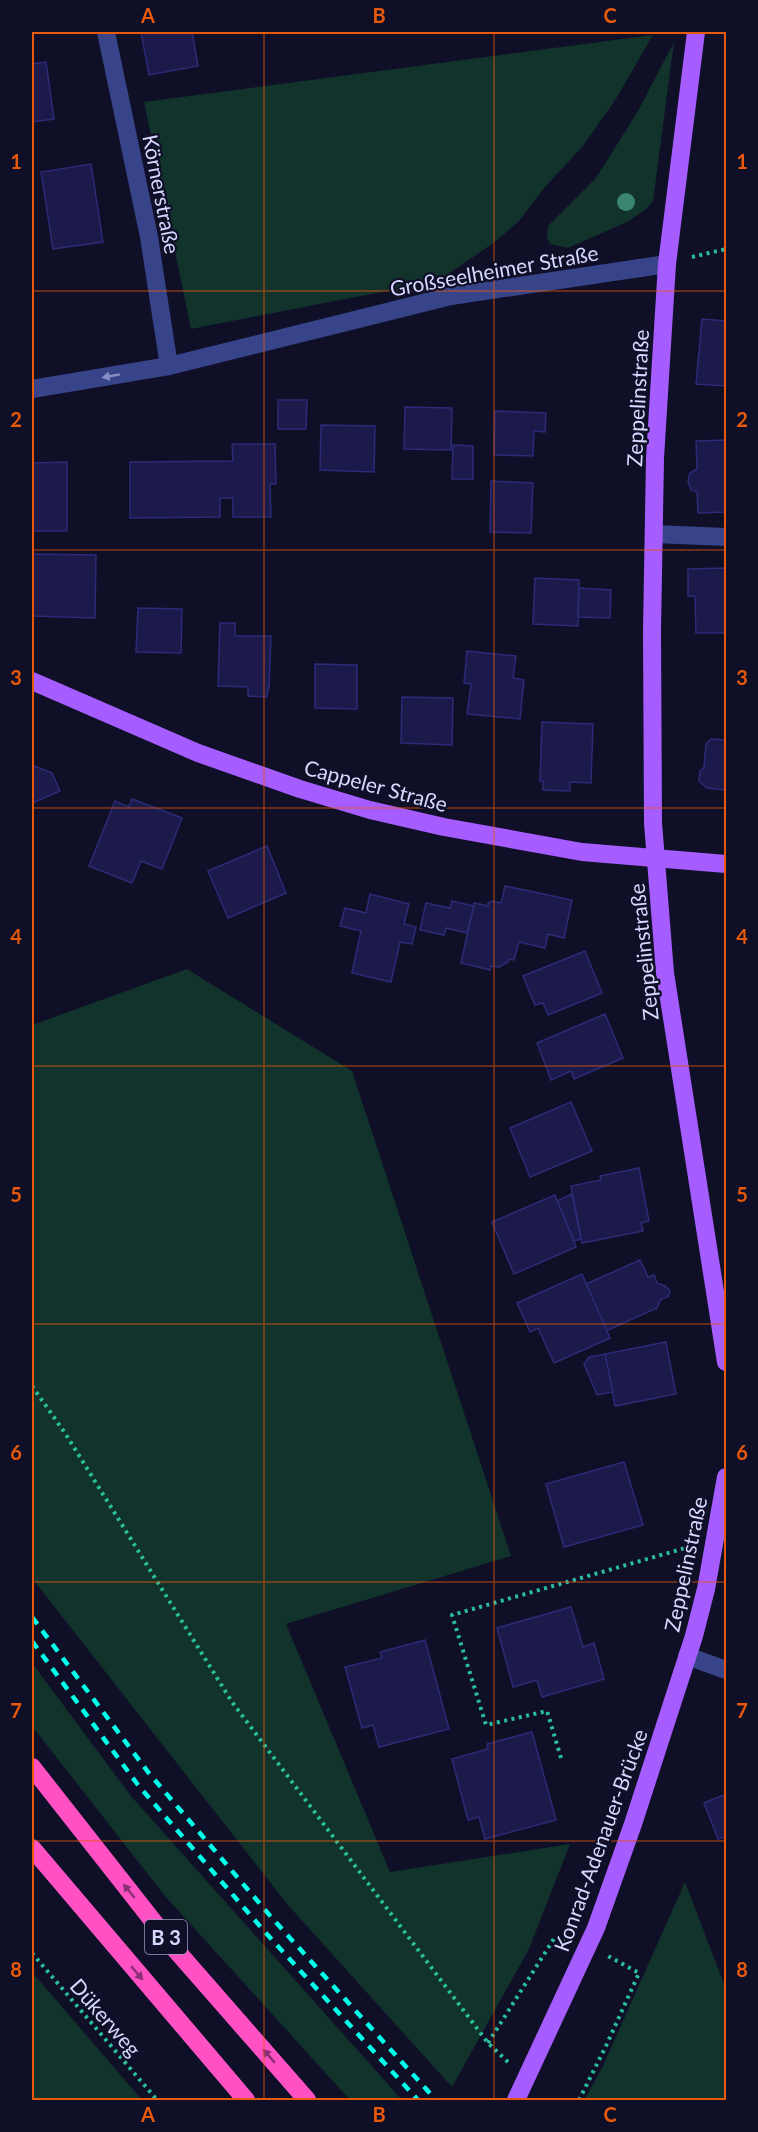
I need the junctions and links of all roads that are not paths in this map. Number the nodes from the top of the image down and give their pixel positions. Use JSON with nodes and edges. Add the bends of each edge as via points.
{"nodes":[{"id":1,"x":106,"y":32,"type":"edge"},
{"id":2,"x":696,"y":32,"type":"edge"},
{"id":3,"x":667,"y":264,"type":"junction"},
{"id":4,"x":168,"y":366,"type":"junction"},
{"id":5,"x":32,"y":389,"type":"edge"},
{"id":6,"x":654,"y":534,"type":"junction"},
{"id":7,"x":726,"y":537,"type":"edge"},
{"id":8,"x":32,"y":681,"type":"edge"},
{"id":9,"x":656,"y":859,"type":"junction"},
{"id":10,"x":726,"y":864,"type":"edge"},
{"id":11,"x":726,"y":1362,"type":"edge"},
{"id":12,"x":726,"y":1477,"type":"edge"},
{"id":13,"x":687,"y":1656,"type":"junction"},
{"id":14,"x":726,"y":1670,"type":"edge"},
{"id":15,"x":32,"y":1767,"type":"edge"},
{"id":16,"x":32,"y":1848,"type":"edge"},
{"id":17,"x":246,"y":2100,"type":"edge"},
{"id":18,"x":307,"y":2100,"type":"edge"},
{"id":19,"x":516,"y":2100,"type":"edge"}],
"edges":[{"from":1,"to":4,"type":"street","name":"Körnerstraße","via":[[149,237]]},
{"from":2,"to":3,"type":"main road"},
{"from":3,"to":4,"type":"street","name":"Großseelheimer Straße","via":[[451,296]]},
{"from":3,"to":6,"type":"main road","name":"Zeppelinstraße"},
{"from":4,"to":5,"type":"street","name":"Großseelheimer Straße","one_way":true},
{"from":6,"to":7,"type":"street"},
{"from":6,"to":9,"type":"main road","name":"Zeppelinstraße"},
{"from":8,"to":9,"type":"main road","name":"Cappeler Straße","via":[[198,753],[370,810],[582,852]]},
{"from":9,"to":10,"type":"main road","name":"Cappeler Straße"},
{"from":9,"to":11,"type":"main road","name":"Zeppelinstraße","via":[[665,973]]},
{"from":12,"to":13,"type":"main road","name":"Zeppelinstraße","via":[[706,1589]]},
{"from":13,"to":14,"type":"street","name":"Zeppelinstraße"},
{"from":13,"to":19,"type":"main road","name":"Konrad-Adenauer-Brücke","via":[[633,1824],[588,1946]]},
{"from":18,"to":15,"type":"highway","number":"B 3","one_way":true,"via":[[176,1949]]},
{"from":16,"to":17,"type":"highway","number":"B 3","one_way":true}]}
